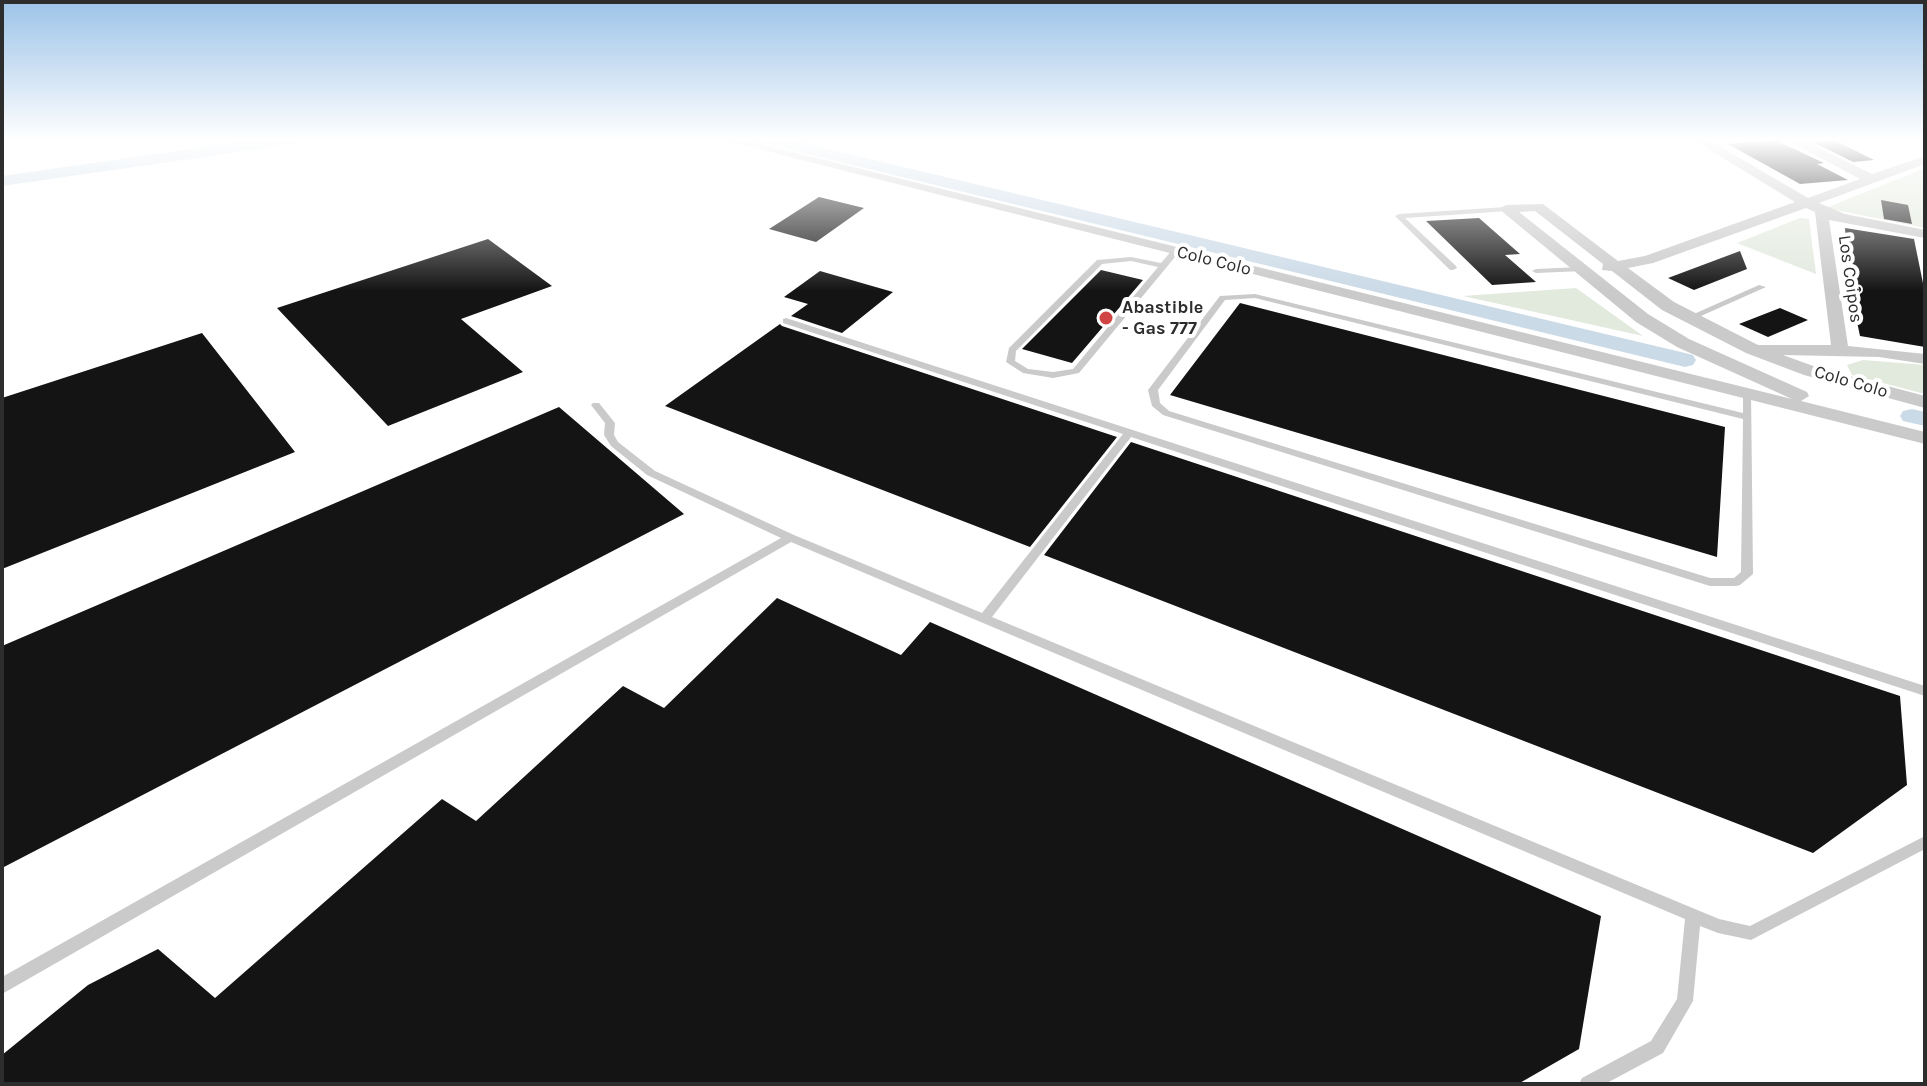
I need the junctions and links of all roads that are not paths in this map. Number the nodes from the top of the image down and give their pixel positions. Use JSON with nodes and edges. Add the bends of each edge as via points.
{"nodes":[{"id":1,"x":929,"y":190,"type":"edge"},
{"id":2,"x":1777,"y":190,"type":"edge"},
{"id":3,"x":1848,"y":190,"type":"edge"},
{"id":4,"x":1506,"y":209,"type":"junction"},
{"id":5,"x":1807,"y":209,"type":"junction"},
{"id":6,"x":1925,"y":234,"type":"edge"},
{"id":7,"x":1176,"y":251,"type":"junction"},
{"id":8,"x":1163,"y":266,"type":"junction"},
{"id":9,"x":1614,"y":267,"type":"junction"},
{"id":10,"x":1453,"y":268,"type":"dead end"},
{"id":11,"x":1579,"y":269,"type":"junction"},
{"id":12,"x":1536,"y":271,"type":"dead end"},
{"id":13,"x":1762,"y":287,"type":"dead end"},
{"id":14,"x":1689,"y":318,"type":"junction"},
{"id":15,"x":786,"y":321,"type":"dead end"},
{"id":16,"x":1752,"y":349,"type":"junction"},
{"id":17,"x":1840,"y":350,"type":"junction"},
{"id":18,"x":1715,"y":359,"type":"junction"},
{"id":19,"x":1925,"y":359,"type":"edge"},
{"id":20,"x":1840,"y":379,"type":"junction"},
{"id":21,"x":1703,"y":383,"type":"junction"},
{"id":22,"x":1748,"y":394,"type":"junction"},
{"id":23,"x":1925,"y":402,"type":"edge"},
{"id":24,"x":596,"y":405,"type":"dead end"},
{"id":25,"x":1748,"y":417,"type":"junction"},
{"id":26,"x":1129,"y":433,"type":"junction"},
{"id":27,"x":1922,"y":437,"type":"edge"},
{"id":28,"x":790,"y":538,"type":"junction"},
{"id":29,"x":984,"y":619,"type":"junction"},
{"id":30,"x":1925,"y":691,"type":"edge"},
{"id":31,"x":1925,"y":842,"type":"edge"},
{"id":32,"x":1693,"y":915,"type":"junction"},
{"id":33,"x":2,"y":986,"type":"edge"},
{"id":34,"x":1588,"y":1084,"type":"edge"}],
"edges":[{"from":1,"to":7,"type":"street","name":"Colo Colo"},
{"from":2,"to":5,"type":"street"},
{"from":3,"to":5,"type":"street"},
{"from":4,"to":9,"type":"street","name":"Colo Colo","via":[[1538,207]]},
{"from":4,"to":10,"type":"lane","via":[[1399,216]]},
{"from":4,"to":11,"type":"street","name":"Colo Colo"},
{"from":5,"to":6,"type":"street"},
{"from":5,"to":9,"type":"street"},
{"from":5,"to":17,"type":"street","name":"Los Coipos"},
{"from":7,"to":8,"type":"lane"},
{"from":7,"to":21,"type":"street","name":"Colo Colo"},
{"from":8,"to":8,"type":"lane","via":[[1131,259],[1100,262],[1012,350],[1010,362],[1053,375],[1076,371]]},
{"from":9,"to":11,"type":"street"},
{"from":9,"to":14,"type":"street","name":"Colo Colo"},
{"from":11,"to":12,"type":"lane"},
{"from":11,"to":18,"type":"street","name":"Colo Colo","via":[[1642,318]]},
{"from":13,"to":14,"type":"lane"},
{"from":14,"to":16,"type":"street","name":"Colo Colo"},
{"from":15,"to":26,"type":"lane"},
{"from":16,"to":17,"type":"street"},
{"from":16,"to":20,"type":"street","name":"Colo Colo"},
{"from":17,"to":19,"type":"street"},
{"from":17,"to":20,"type":"street","name":"Los Coipos","via":[[1825,356]]},
{"from":18,"to":21,"type":"street","via":[[1716,375]]},
{"from":18,"to":27,"type":"street","name":"Colo Colo","via":[[1798,395]]},
{"from":20,"to":23,"type":"street","name":"Colo Colo"},
{"from":21,"to":22,"type":"street","name":"Colo Colo"},
{"from":22,"to":25,"type":"lane"},
{"from":22,"to":27,"type":"street","name":"Colo Colo"},
{"from":24,"to":28,"type":"lane","via":[[610,423],[614,444],[651,473]]},
{"from":25,"to":25,"type":"lane","via":[[1747,574],[1736,582],[1710,582],[1166,413],[1155,404],[1153,390],[1223,298],[1255,296]]},
{"from":26,"to":29,"type":"lane"},
{"from":26,"to":30,"type":"lane"},
{"from":28,"to":29,"type":"lane"},
{"from":28,"to":33,"type":"lane"},
{"from":29,"to":32,"type":"lane"},
{"from":31,"to":32,"type":"lane","via":[[1751,933]]},
{"from":32,"to":34,"type":"lane","via":[[1685,1001],[1657,1047]]}]}
